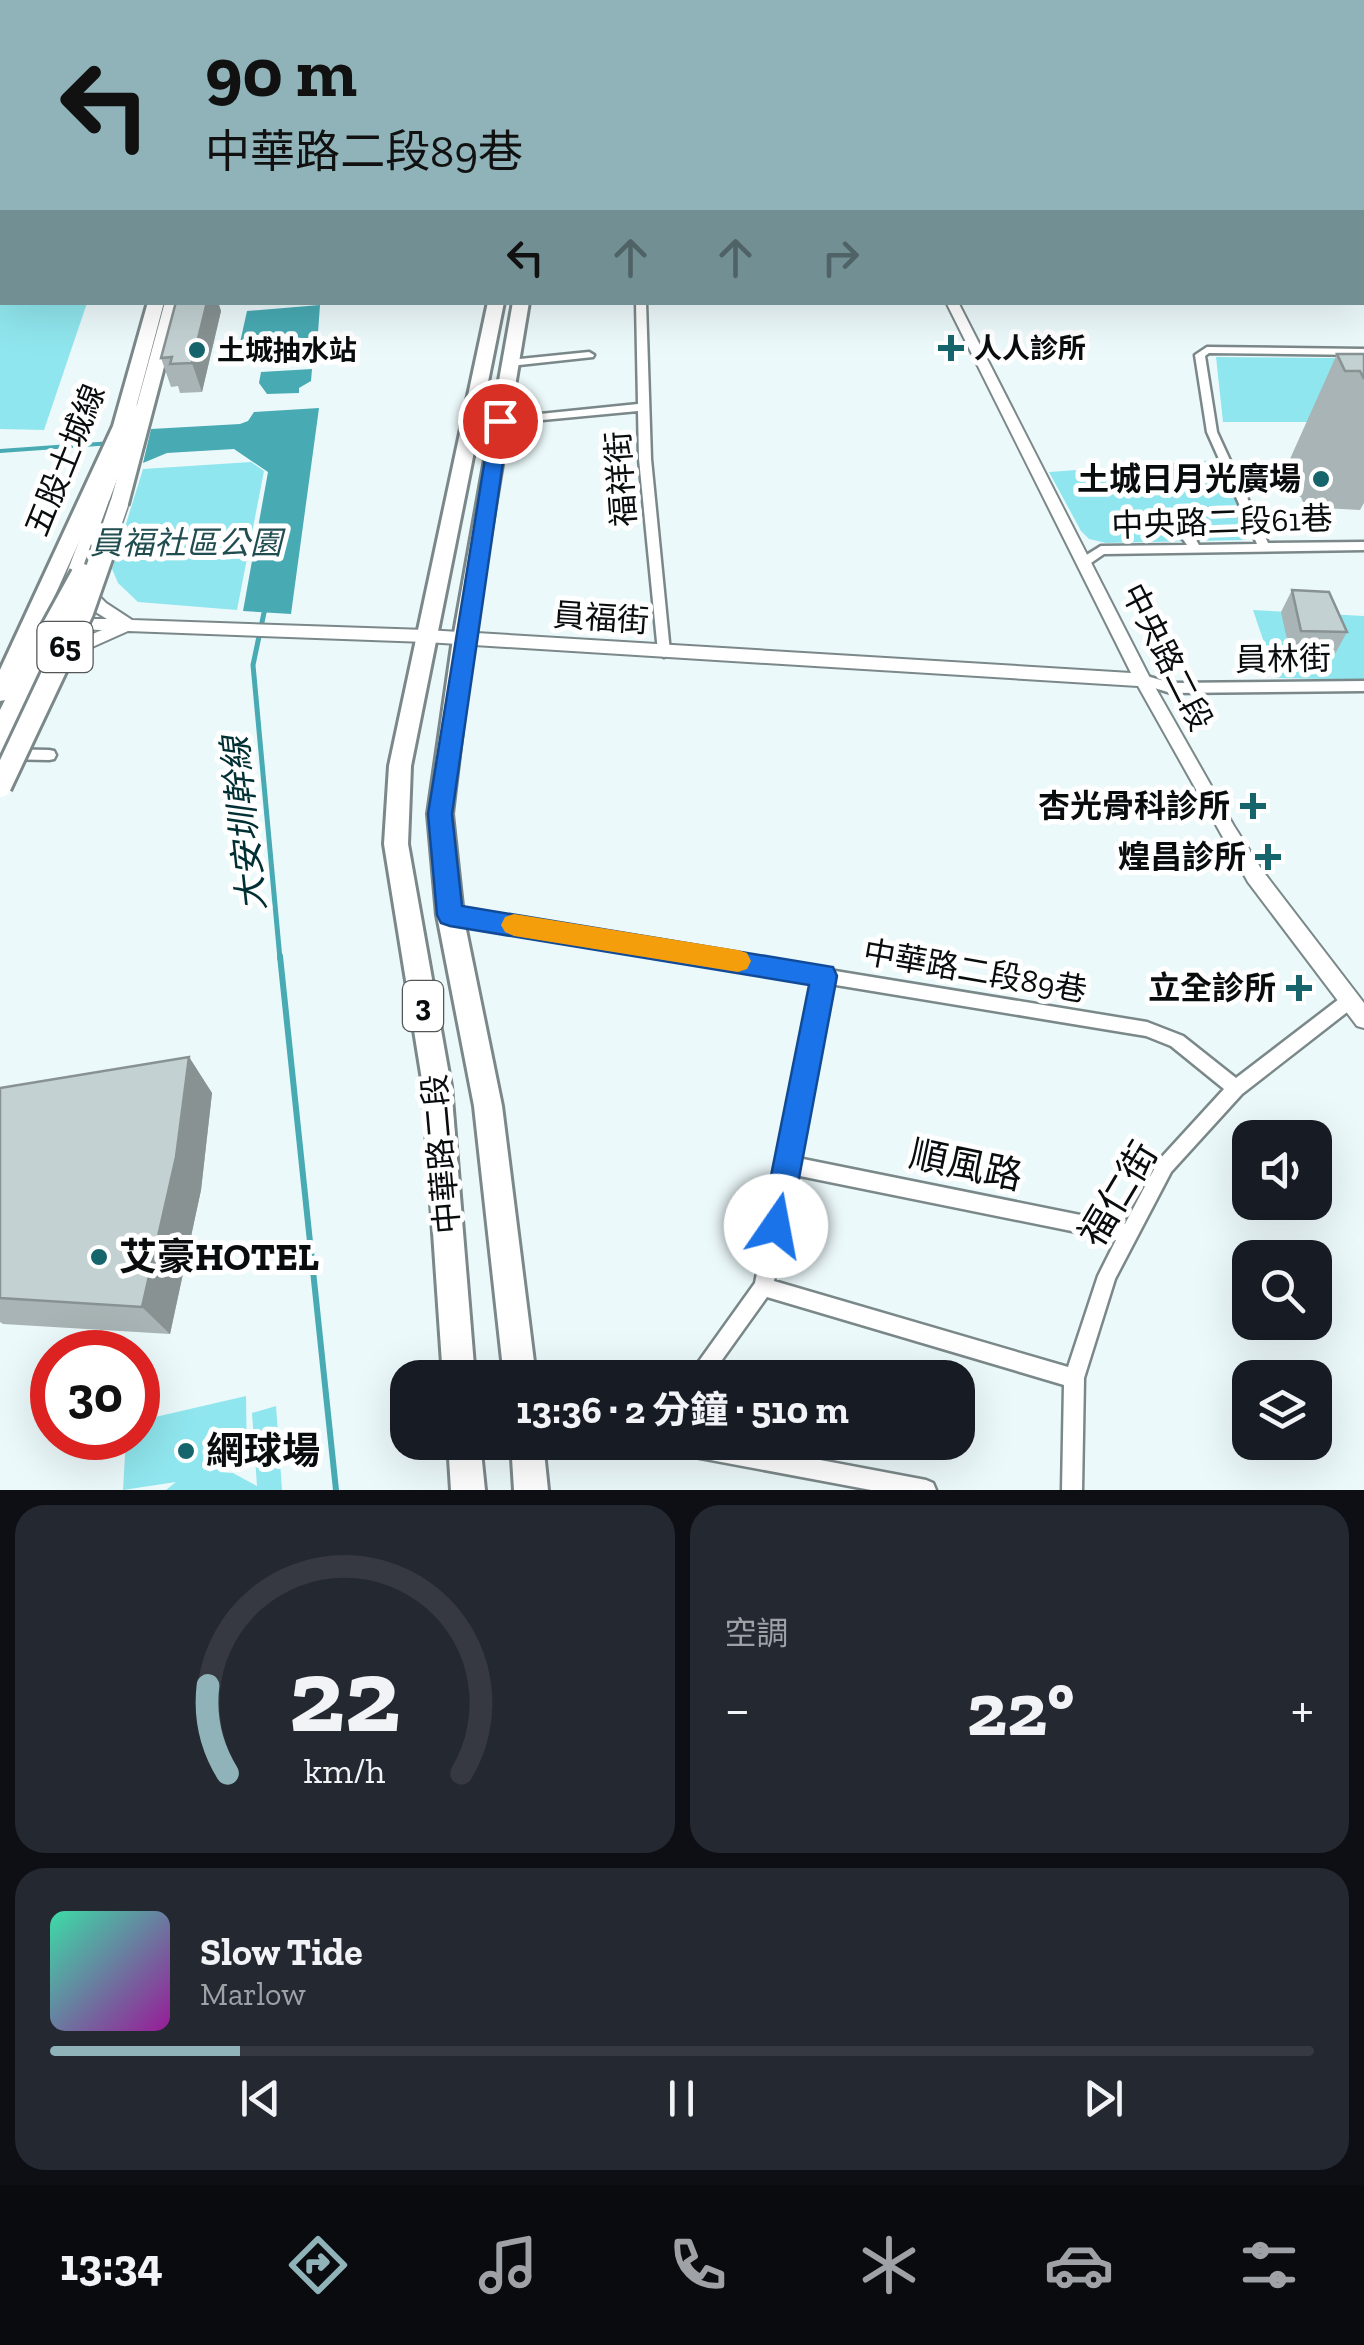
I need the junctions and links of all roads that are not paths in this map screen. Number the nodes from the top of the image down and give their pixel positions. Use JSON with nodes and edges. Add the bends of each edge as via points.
{"nodes":[{"id":1,"x":155,"y":305,"type":"edge"},
{"id":2,"x":169,"y":305,"type":"edge"},
{"id":3,"x":169,"y":305,"type":"edge"},
{"id":4,"x":495,"y":305,"type":"edge"},
{"id":5,"x":520,"y":305,"type":"edge"},
{"id":6,"x":641,"y":305,"type":"edge"},
{"id":7,"x":954,"y":305,"type":"edge"},
{"id":8,"x":1364,"y":352,"type":"edge"},
{"id":9,"x":589,"y":355,"type":"dead end"},
{"id":10,"x":510,"y":364,"type":"junction"},
{"id":11,"x":644,"y":407,"type":"junction"},
{"id":12,"x":500,"y":421,"type":"junction"},
{"id":13,"x":119,"y":504,"type":"junction"},
{"id":14,"x":86,"y":509,"type":"junction"},
{"id":15,"x":1139,"y":524,"type":"dead end"},
{"id":16,"x":1364,"y":546,"type":"edge"},
{"id":17,"x":1195,"y":548,"type":"junction"},
{"id":18,"x":1264,"y":548,"type":"junction"},
{"id":19,"x":1084,"y":562,"type":"junction"},
{"id":20,"x":74,"y":576,"type":"junction"},
{"id":21,"x":131,"y":626,"type":"junction"},
{"id":22,"x":52,"y":628,"type":"junction"},
{"id":23,"x":426,"y":636,"type":"junction"},
{"id":24,"x":464,"y":640,"type":"junction"},
{"id":25,"x":664,"y":652,"type":"junction"},
{"id":26,"x":1143,"y":680,"type":"junction"},
{"id":27,"x":1364,"y":686,"type":"edge"},
{"id":28,"x":28,"y":690,"type":"junction"},
{"id":29,"x":0,"y":693,"type":"edge"},
{"id":30,"x":0,"y":734,"type":"edge"},
{"id":31,"x":0,"y":751,"type":"edge"},
{"id":32,"x":49,"y":754,"type":"dead end"},
{"id":33,"x":0,"y":786,"type":"edge"},
{"id":34,"x":450,"y":915,"type":"junction"},
{"id":35,"x":824,"y":976,"type":"junction"},
{"id":36,"x":1349,"y":1002,"type":"junction"},
{"id":37,"x":1364,"y":1019,"type":"edge"},
{"id":38,"x":1236,"y":1088,"type":"junction"},
{"id":39,"x":788,"y":1165,"type":"junction"},
{"id":40,"x":1130,"y":1234,"type":"junction"},
{"id":41,"x":763,"y":1287,"type":"junction"},
{"id":42,"x":458,"y":1360,"type":"edge"},
{"id":43,"x":518,"y":1360,"type":"edge"},
{"id":44,"x":710,"y":1360,"type":"edge"},
{"id":45,"x":1074,"y":1378,"type":"junction"},
{"id":46,"x":466,"y":1460,"type":"edge"},
{"id":47,"x":529,"y":1460,"type":"edge"},
{"id":48,"x":765,"y":1460,"type":"edge"},
{"id":49,"x":468,"y":1490,"type":"edge"},
{"id":50,"x":532,"y":1490,"type":"edge"},
{"id":51,"x":926,"y":1490,"type":"edge"},
{"id":52,"x":1072,"y":1490,"type":"edge"}],
"edges":[{"from":1,"to":14,"type":"main road","name":"五股土城線","number":"65","via":[[122,426]]},
{"from":2,"to":13,"type":"main road","name":"五股土城線","number":"65"},
{"from":3,"to":20,"type":"street"},
{"from":4,"to":23,"type":"main road","number":"3"},
{"from":5,"to":10,"type":"main road","number":"3"},
{"from":6,"to":11,"type":"street","name":"福祥街"},
{"from":7,"to":19,"type":"street","name":"中央路二段"},
{"from":8,"to":18,"type":"street","via":[[1200,355],[1212,432]]},
{"from":9,"to":10,"type":"street"},
{"from":10,"to":12,"type":"main road","number":"3"},
{"from":11,"to":12,"type":"street"},
{"from":11,"to":25,"type":"street","name":"福祥街"},
{"from":12,"to":24,"type":"main road","number":"3"},
{"from":13,"to":22,"type":"main road","bridge":true},
{"from":13,"to":33,"type":"main road","name":"五股土城線","number":"65","bridge":true,"via":[[82,612]]},
{"from":14,"to":22,"type":"main road","bridge":true},
{"from":14,"to":29,"type":"main road","name":"五股土城線","number":"65"},
{"from":15,"to":17,"type":"street","via":[[1178,525]]},
{"from":16,"to":18,"type":"street","name":"中央路二段61巷"},
{"from":17,"to":18,"type":"street","name":"中央路二段61巷"},
{"from":17,"to":19,"type":"street","name":"中央路二段61巷","via":[[1102,550]]},
{"from":19,"to":26,"type":"street","name":"中央路二段"},
{"from":20,"to":21,"type":"street","via":[[100,607]]},
{"from":20,"to":22,"type":"street"},
{"from":21,"to":22,"type":"street","name":"員福街"},
{"from":21,"to":23,"type":"street","name":"員福街"},
{"from":21,"to":28,"type":"street","via":[[75,648]]},
{"from":22,"to":28,"type":"street"},
{"from":22,"to":30,"type":"main road"},
{"from":23,"to":24,"type":"street","name":"員福街"},
{"from":23,"to":42,"type":"main road","name":"中華路二段","number":"3","via":[[400,766],[396,844],[436,1086]]},
{"from":24,"to":25,"type":"street","name":"員福街"},
{"from":24,"to":34,"type":"main road","name":"中華路二段","number":"3","via":[[440,814]]},
{"from":25,"to":26,"type":"street","name":"員福街"},
{"from":26,"to":27,"type":"street","name":"員林街","via":[[1171,688]]},
{"from":26,"to":36,"type":"street","name":"中央路二段","via":[[1243,859]]},
{"from":28,"to":31,"type":"street"},
{"from":31,"to":32,"type":"street"},
{"from":34,"to":35,"type":"street","name":"中華路二段89巷"},
{"from":34,"to":43,"type":"main road","name":"中華路二段","number":"3","via":[[488,1106]]},
{"from":35,"to":38,"type":"street","name":"中華路二段89巷","via":[[1147,1030],[1177,1041]]},
{"from":35,"to":39,"type":"street"},
{"from":36,"to":37,"type":"street","name":"中央路二段"},
{"from":36,"to":38,"type":"street","name":"福仁街"},
{"from":38,"to":40,"type":"street","name":"福仁街","via":[[1166,1166]]},
{"from":39,"to":40,"type":"street","name":"順風路"},
{"from":39,"to":41,"type":"street"},
{"from":40,"to":45,"type":"street","name":"福仁街","via":[[1107,1276]]},
{"from":41,"to":44,"type":"street"},
{"from":41,"to":45,"type":"street"},
{"from":45,"to":52,"type":"street","name":"福仁街"},
{"from":46,"to":49,"type":"main road"},
{"from":47,"to":50,"type":"main road"},
{"from":48,"to":51,"type":"street"}]}
